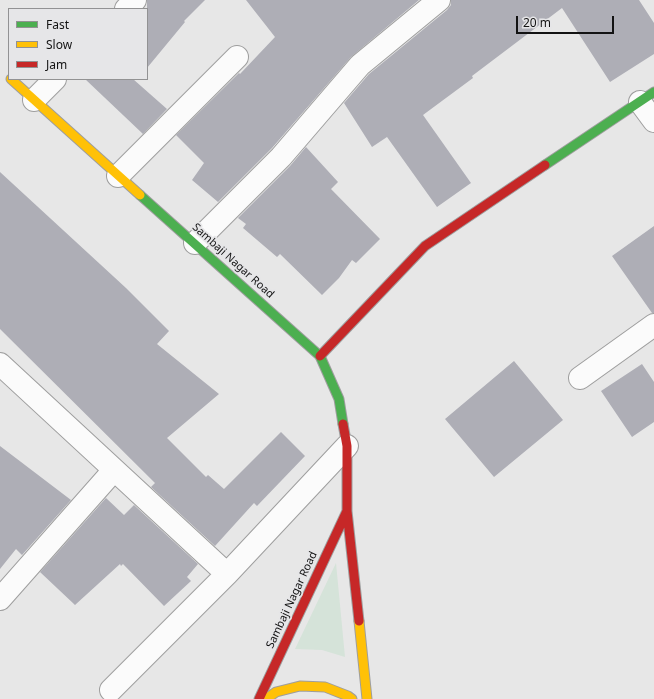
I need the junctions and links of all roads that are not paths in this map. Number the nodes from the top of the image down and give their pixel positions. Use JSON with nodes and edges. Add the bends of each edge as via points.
{"nodes":[{"id":1,"x":135,"y":0,"type":"edge"},
{"id":2,"x":439,"y":0,"type":"edge"},
{"id":3,"x":127,"y":8,"type":"edge"},
{"id":4,"x":237,"y":56,"type":"dead end"},
{"id":5,"x":12,"y":80,"type":"edge"},
{"id":6,"x":54,"y":80,"type":"edge"},
{"id":7,"x":647,"y":97,"type":"edge"},
{"id":8,"x":34,"y":100,"type":"junction"},
{"id":9,"x":654,"y":121,"type":"edge"},
{"id":10,"x":118,"y":176,"type":"junction"},
{"id":11,"x":195,"y":243,"type":"junction"},
{"id":12,"x":654,"y":325,"type":"edge"},
{"id":13,"x":320,"y":356,"type":"junction"},
{"id":14,"x":4,"y":376,"type":"edge"},
{"id":15,"x":580,"y":378,"type":"dead end"},
{"id":16,"x":347,"y":446,"type":"junction"},
{"id":17,"x":114,"y":470,"type":"junction"},
{"id":18,"x":347,"y":511,"type":"junction"},
{"id":19,"x":227,"y":574,"type":"junction"},
{"id":20,"x":0,"y":600,"type":"edge"},
{"id":21,"x":111,"y":690,"type":"dead end"},
{"id":22,"x":259,"y":699,"type":"edge"},
{"id":23,"x":266,"y":699,"type":"edge"},
{"id":24,"x":352,"y":699,"type":"edge"},
{"id":25,"x":367,"y":699,"type":"edge"}],
"edges":[{"from":1,"to":3,"type":"street"},
{"from":2,"to":11,"type":"street","via":[[360,65],[281,157]]},
{"from":4,"to":10,"type":"street"},
{"from":5,"to":8,"type":"street","name":"Sambaji Nagar Road"},
{"from":6,"to":8,"type":"street"},
{"from":7,"to":9,"type":"street"},
{"from":7,"to":13,"type":"street","via":[[424,246]]},
{"from":8,"to":10,"type":"street","name":"Sambaji Nagar Road"},
{"from":10,"to":11,"type":"street","name":"Sambaji Nagar Road"},
{"from":11,"to":13,"type":"street","name":"Sambaji Nagar Road"},
{"from":12,"to":15,"type":"street"},
{"from":13,"to":16,"type":"street","name":"Sambaji Nagar Road","via":[[339,399]]},
{"from":14,"to":17,"type":"street"},
{"from":16,"to":18,"type":"street","name":"Sambaji Nagar Road"},
{"from":16,"to":19,"type":"street"},
{"from":17,"to":19,"type":"street"},
{"from":17,"to":20,"type":"street"},
{"from":18,"to":22,"type":"street","name":"Sambaji Nagar Road"},
{"from":18,"to":25,"type":"street","name":"Sambaji Nagar Road"},
{"from":19,"to":21,"type":"street"},
{"from":23,"to":24,"type":"street","via":[[276,692],[300,686],[325,687]]}]}
